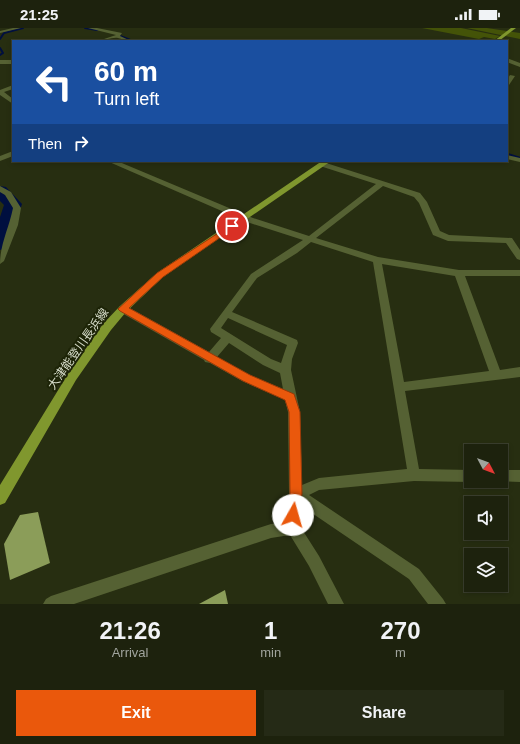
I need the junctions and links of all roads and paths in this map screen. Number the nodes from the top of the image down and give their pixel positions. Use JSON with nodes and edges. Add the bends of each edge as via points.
{"nodes":[{"id":1,"x":19,"y":28,"type":"edge"},
{"id":2,"x":90,"y":28,"type":"edge"},
{"id":3,"x":514,"y":28,"type":"edge"},
{"id":4,"x":0,"y":32,"type":"edge"},
{"id":5,"x":117,"y":36,"type":"junction"},
{"id":6,"x":103,"y":40,"type":"edge"},
{"id":7,"x":127,"y":40,"type":"edge"},
{"id":8,"x":497,"y":40,"type":"edge"},
{"id":9,"x":508,"y":60,"type":"edge"},
{"id":10,"x":0,"y":62,"type":"edge"},
{"id":11,"x":12,"y":62,"type":"edge"},
{"id":12,"x":520,"y":64,"type":"edge"},
{"id":13,"x":512,"y":76,"type":"dead end"},
{"id":14,"x":508,"y":82,"type":"edge"},
{"id":15,"x":12,"y":87,"type":"edge"},
{"id":16,"x":12,"y":101,"type":"edge"},
{"id":17,"x":12,"y":153,"type":"edge"},
{"id":18,"x":508,"y":157,"type":"edge"},
{"id":19,"x":0,"y":159,"type":"edge"},
{"id":20,"x":520,"y":160,"type":"edge"},
{"id":21,"x":113,"y":162,"type":"edge"},
{"id":22,"x":325,"y":162,"type":"edge"},
{"id":23,"x":381,"y":184,"type":"junction"},
{"id":24,"x":0,"y":188,"type":"edge"},
{"id":25,"x":244,"y":218,"type":"junction"},
{"id":26,"x":310,"y":240,"type":"junction"},
{"id":27,"x":520,"y":257,"type":"edge"},
{"id":28,"x":377,"y":260,"type":"junction"},
{"id":29,"x":0,"y":261,"type":"edge"},
{"id":30,"x":520,"y":272,"type":"edge"},
{"id":31,"x":459,"y":273,"type":"junction"},
{"id":32,"x":123,"y":309,"type":"junction"},
{"id":33,"x":226,"y":313,"type":"junction"},
{"id":34,"x":227,"y":338,"type":"junction"},
{"id":35,"x":209,"y":359,"type":"junction"},
{"id":36,"x":285,"y":370,"type":"junction"},
{"id":37,"x":520,"y":372,"type":"edge"},
{"id":38,"x":496,"y":375,"type":"junction"},
{"id":39,"x":399,"y":387,"type":"junction"},
{"id":40,"x":290,"y":397,"type":"junction"},
{"id":41,"x":414,"y":475,"type":"junction"},
{"id":42,"x":464,"y":476,"type":"edge"},
{"id":43,"x":508,"y":476,"type":"edge"},
{"id":44,"x":520,"y":476,"type":"edge"},
{"id":45,"x":296,"y":494,"type":"junction"},
{"id":46,"x":0,"y":498,"type":"edge"},
{"id":47,"x":293,"y":528,"type":"junction"},
{"id":48,"x":51,"y":604,"type":"edge"},
{"id":49,"x":336,"y":604,"type":"edge"},
{"id":50,"x":438,"y":604,"type":"edge"}],
"edges":[{"from":1,"to":4,"type":"street"},
{"from":2,"to":5,"type":"street","via":[[120,34]]},
{"from":3,"to":8,"type":"main road"},
{"from":5,"to":6,"type":"street"},
{"from":5,"to":7,"type":"street"},
{"from":9,"to":12,"type":"street"},
{"from":10,"to":11,"type":"street"},
{"from":13,"to":14,"type":"street"},
{"from":15,"to":16,"type":"street","via":[[0,92]]},
{"from":17,"to":19,"type":"street"},
{"from":18,"to":20,"type":"street"},
{"from":21,"to":25,"type":"street"},
{"from":22,"to":23,"type":"street"},
{"from":22,"to":25,"type":"main road","name":"大津能登川長浜線"},
{"from":23,"to":26,"type":"street"},
{"from":23,"to":27,"type":"street","via":[[417,195],[423,202],[436,233],[441,236],[509,240]]},
{"from":24,"to":29,"type":"street","via":[[8,194],[17,208],[14,225]]},
{"from":25,"to":26,"type":"street"},
{"from":25,"to":32,"type":"main road","name":"大津能登川長浜線","via":[[160,275]]},
{"from":26,"to":28,"type":"street"},
{"from":26,"to":33,"type":"street","via":[[254,276]]},
{"from":28,"to":31,"type":"street"},
{"from":28,"to":39,"type":"street"},
{"from":30,"to":31,"type":"street"},
{"from":31,"to":38,"type":"street"},
{"from":32,"to":35,"type":"street"},
{"from":32,"to":46,"type":"main road","name":"大津能登川長浜線","via":[[107,326],[72,377]]},
{"from":33,"to":34,"type":"street","via":[[215,329]]},
{"from":33,"to":36,"type":"street","via":[[293,343]]},
{"from":34,"to":35,"type":"street"},
{"from":34,"to":36,"type":"street"},
{"from":35,"to":40,"type":"street"},
{"from":36,"to":40,"type":"street"},
{"from":37,"to":38,"type":"street"},
{"from":38,"to":39,"type":"street"},
{"from":39,"to":41,"type":"street"},
{"from":40,"to":45,"type":"street","via":[[294,412]]},
{"from":41,"to":42,"type":"street"},
{"from":41,"to":45,"type":"street","via":[[319,484]]},
{"from":43,"to":44,"type":"street"},
{"from":45,"to":47,"type":"street","via":[[293,503]]},
{"from":45,"to":50,"type":"street","via":[[414,574]]},
{"from":47,"to":48,"type":"street","via":[[271,531]]},
{"from":47,"to":49,"type":"street","via":[[314,561]]}]}
